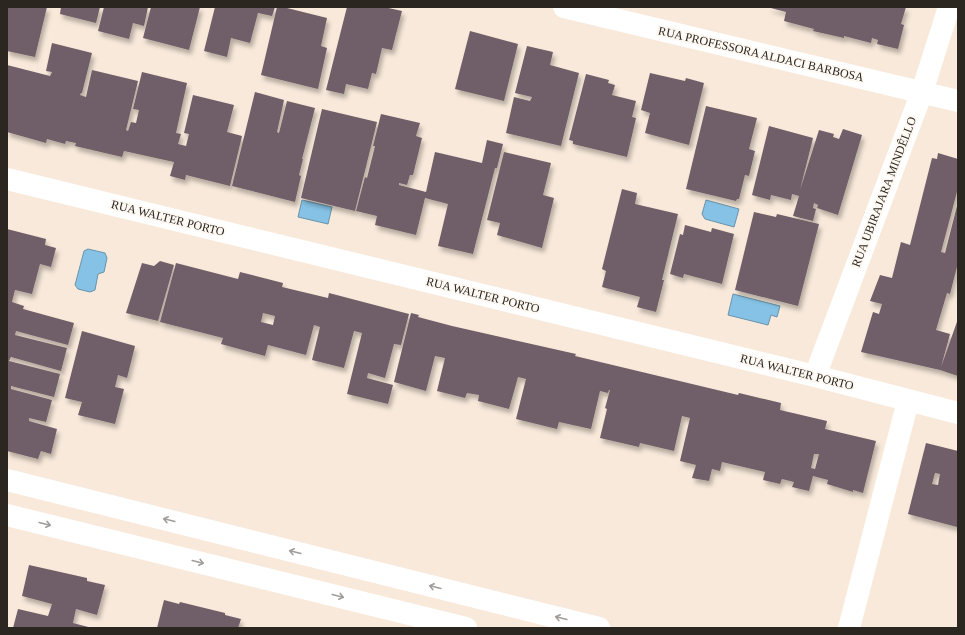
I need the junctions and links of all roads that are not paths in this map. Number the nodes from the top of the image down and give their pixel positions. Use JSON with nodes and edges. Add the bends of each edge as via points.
{"nodes":[{"id":1,"x":564,"y":7,"type":"edge"},
{"id":2,"x":949,"y":7,"type":"edge"},
{"id":3,"x":922,"y":92,"type":"junction"},
{"id":4,"x":958,"y":101,"type":"edge"},
{"id":5,"x":7,"y":179,"type":"edge"},
{"id":6,"x":815,"y":376,"type":"junction"},
{"id":7,"x":908,"y":401,"type":"junction"},
{"id":8,"x":958,"y":412,"type":"edge"},
{"id":9,"x":7,"y":480,"type":"edge"},
{"id":10,"x":7,"y":515,"type":"edge"},
{"id":11,"x":327,"y":559,"type":"junction"},
{"id":12,"x":317,"y":591,"type":"junction"},
{"id":13,"x":466,"y":628,"type":"edge"},
{"id":14,"x":599,"y":628,"type":"edge"},
{"id":15,"x":849,"y":628,"type":"edge"}],
"edges":[{"from":1,"to":3,"type":"street","name":"RUA PROFESSORA ALDACI BARBOSA"},
{"from":2,"to":3,"type":"street","name":"RUA UBIRAJARA MINDÊLLO"},
{"from":3,"to":4,"type":"street","name":"RUA PROFESSORA ALDACI BARBOSA"},
{"from":3,"to":6,"type":"street","name":"RUA UBIRAJARA MINDÊLLO"},
{"from":5,"to":6,"type":"street","name":"RUA WALTER PORTO"},
{"from":6,"to":7,"type":"street","name":"RUA WALTER PORTO"},
{"from":7,"to":8,"type":"street","name":"RUA WALTER PORTO"},
{"from":7,"to":15,"type":"street"},
{"from":11,"to":9,"type":"street","one_way":true},
{"from":10,"to":12,"type":"street","one_way":true},
{"from":11,"to":12,"type":"street"},
{"from":14,"to":11,"type":"street","one_way":true},
{"from":12,"to":13,"type":"street","one_way":true}]}
